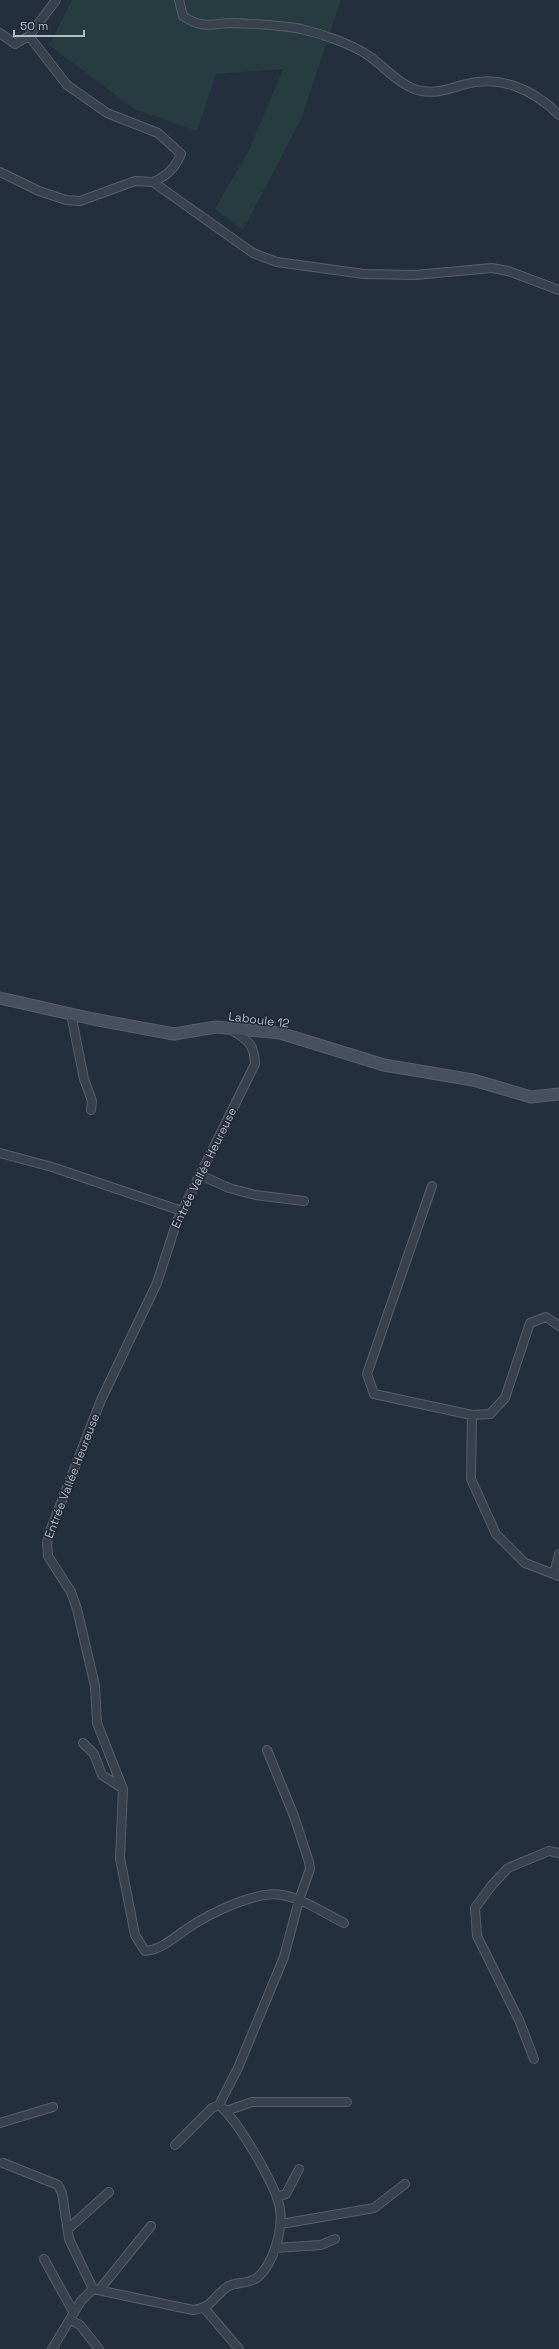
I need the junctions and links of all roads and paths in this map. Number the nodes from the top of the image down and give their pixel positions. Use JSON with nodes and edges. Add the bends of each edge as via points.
{"nodes":[{"id":1,"x":56,"y":0,"type":"edge"},
{"id":2,"x":180,"y":0,"type":"edge"},
{"id":3,"x":0,"y":33,"type":"edge"},
{"id":4,"x":29,"y":36,"type":"junction"},
{"id":5,"x":559,"y":115,"type":"edge"},
{"id":6,"x":0,"y":172,"type":"edge"},
{"id":7,"x":153,"y":182,"type":"junction"},
{"id":8,"x":559,"y":290,"type":"edge"},
{"id":9,"x":0,"y":998,"type":"edge"},
{"id":10,"x":71,"y":1014,"type":"junction"},
{"id":11,"x":229,"y":1029,"type":"junction"},
{"id":12,"x":557,"y":1097,"type":"edge"},
{"id":13,"x":91,"y":1110,"type":"dead end"},
{"id":14,"x":0,"y":1153,"type":"edge"},
{"id":15,"x":200,"y":1175,"type":"junction"},
{"id":16,"x":432,"y":1186,"type":"dead end"},
{"id":17,"x":304,"y":1201,"type":"dead end"},
{"id":18,"x":182,"y":1211,"type":"junction"},
{"id":19,"x":559,"y":1326,"type":"edge"},
{"id":20,"x":472,"y":1415,"type":"junction"},
{"id":21,"x":559,"y":1554,"type":"edge"},
{"id":22,"x":556,"y":1575,"type":"edge"},
{"id":23,"x":82,"y":1743,"type":"dead end"},
{"id":24,"x":267,"y":1750,"type":"dead end"},
{"id":25,"x":123,"y":1789,"type":"junction"},
{"id":26,"x":559,"y":1853,"type":"edge"},
{"id":27,"x":299,"y":1900,"type":"junction"},
{"id":28,"x":344,"y":1923,"type":"dead end"},
{"id":29,"x":534,"y":2059,"type":"dead end"},
{"id":30,"x":347,"y":2102,"type":"dead end"},
{"id":31,"x":219,"y":2105,"type":"junction"},
{"id":32,"x":53,"y":2107,"type":"dead end"},
{"id":33,"x":226,"y":2111,"type":"junction"},
{"id":34,"x":0,"y":2123,"type":"edge"},
{"id":35,"x":175,"y":2145,"type":"dead end"},
{"id":36,"x":3,"y":2163,"type":"dead end"},
{"id":37,"x":299,"y":2169,"type":"dead end"},
{"id":38,"x":406,"y":2184,"type":"dead end"},
{"id":39,"x":110,"y":2192,"type":"dead end"},
{"id":40,"x":277,"y":2197,"type":"junction"},
{"id":41,"x":281,"y":2224,"type":"junction"},
{"id":42,"x":151,"y":2226,"type":"dead end"},
{"id":43,"x":68,"y":2229,"type":"junction"},
{"id":44,"x":335,"y":2240,"type":"dead end"},
{"id":45,"x":276,"y":2248,"type":"junction"},
{"id":46,"x":44,"y":2259,"type":"dead end"},
{"id":47,"x":96,"y":2289,"type":"junction"},
{"id":48,"x":205,"y":2309,"type":"junction"},
{"id":49,"x":73,"y":2317,"type":"junction"},
{"id":50,"x":52,"y":2349,"type":"edge"},
{"id":51,"x":99,"y":2349,"type":"edge"},
{"id":52,"x":239,"y":2349,"type":"edge"}],
"edges":[{"from":1,"to":4,"type":"street"},
{"from":2,"to":5,"type":"street","via":[[183,16],[193,23],[208,26],[234,23],[300,29],[355,48],[405,84],[421,91],[449,91],[480,81],[498,82],[531,92]]},
{"from":3,"to":4,"type":"street","via":[[15,44]]},
{"from":4,"to":7,"type":"street","via":[[67,85],[107,112],[158,133],[181,154],[176,165],[164,177]]},
{"from":6,"to":7,"type":"street","via":[[39,191],[66,200],[80,201],[135,181]]},
{"from":7,"to":8,"type":"street","via":[[253,253],[277,262],[364,274],[415,276],[492,268],[508,271]]},
{"from":9,"to":10,"type":"street","name":"Laboule 12"},
{"from":10,"to":11,"type":"street","name":"Laboule 12","via":[[174,1034],[216,1027]]},
{"from":10,"to":13,"type":"street","via":[[84,1079],[92,1101]]},
{"from":11,"to":12,"type":"street","name":"Laboule 12","via":[[280,1033],[384,1065],[473,1080],[531,1097]]},
{"from":11,"to":15,"type":"street","name":"Entrée Vallée Heureuse","via":[[248,1040],[255,1050],[255,1064]]},
{"from":14,"to":18,"type":"street","via":[[52,1167]]},
{"from":15,"to":17,"type":"street","via":[[229,1188],[255,1195]]},
{"from":15,"to":18,"type":"street","name":"Entrée Vallée Heureuse"},
{"from":16,"to":20,"type":"street","via":[[367,1374],[374,1394]]},
{"from":18,"to":25,"type":"street","name":"Entrée Vallée Heureuse","via":[[156,1283],[101,1400],[47,1542],[48,1556],[71,1592],[77,1609],[95,1686],[97,1723]]},
{"from":19,"to":20,"type":"street","via":[[546,1317],[530,1323],[505,1398],[490,1414]]},
{"from":20,"to":22,"type":"street","via":[[471,1478],[496,1534],[525,1563]]},
{"from":21,"to":22,"type":"street"},
{"from":23,"to":25,"type":"street","via":[[94,1754],[102,1775]]},
{"from":24,"to":27,"type":"street","via":[[294,1816],[309,1862],[310,1869]]},
{"from":25,"to":27,"type":"street","name":"Entrée Vallée Heureuse","via":[[120,1858],[135,1934],[145,1951],[158,1947],[206,1915],[248,1900],[281,1895]]},
{"from":26,"to":29,"type":"street","via":[[549,1851],[508,1868],[476,1908],[477,1936],[519,2020]]},
{"from":27,"to":28,"type":"street"},
{"from":27,"to":31,"type":"street","via":[[284,1957],[238,2068]]},
{"from":30,"to":33,"type":"street","via":[[252,2102]]},
{"from":31,"to":33,"type":"street"},
{"from":31,"to":35,"type":"street","via":[[212,2108]]},
{"from":32,"to":34,"type":"street"},
{"from":33,"to":40,"type":"street","via":[[250,2147]]},
{"from":36,"to":43,"type":"street","via":[[58,2186],[62,2192]]},
{"from":37,"to":40,"type":"street","via":[[286,2194]]},
{"from":38,"to":41,"type":"street","via":[[374,2208]]},
{"from":39,"to":43,"type":"street"},
{"from":40,"to":41,"type":"street"},
{"from":41,"to":45,"type":"street"},
{"from":42,"to":47,"type":"street"},
{"from":43,"to":47,"type":"street","via":[[69,2239]]},
{"from":44,"to":45,"type":"street","via":[[322,2245]]},
{"from":45,"to":48,"type":"street","via":[[258,2277],[250,2282],[228,2286]]},
{"from":46,"to":49,"type":"street"},
{"from":47,"to":48,"type":"street","via":[[145,2298],[180,2309]]},
{"from":47,"to":49,"type":"street","via":[[81,2301]]},
{"from":48,"to":52,"type":"street"},
{"from":49,"to":50,"type":"street"},
{"from":49,"to":51,"type":"street"}]}
